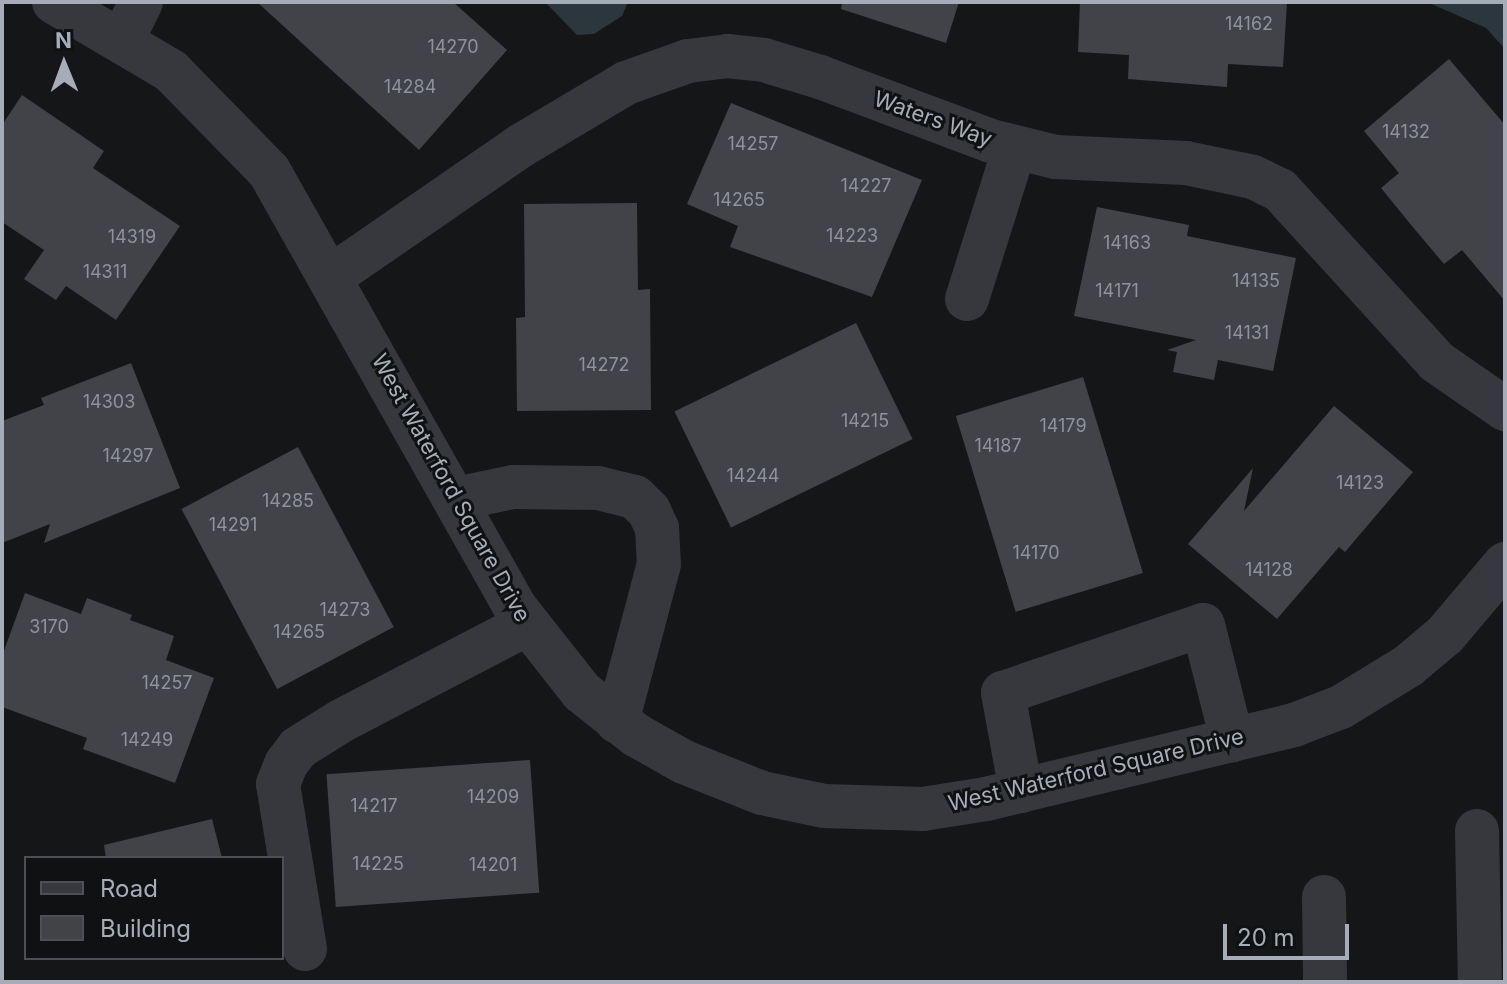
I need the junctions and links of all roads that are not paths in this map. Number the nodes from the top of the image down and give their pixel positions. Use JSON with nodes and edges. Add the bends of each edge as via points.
{"nodes":[{"id":1,"x":54,"y":2,"type":"edge"},
{"id":2,"x":132,"y":20,"type":"edge"},
{"id":3,"x":1015,"y":147,"type":"junction"},
{"id":4,"x":332,"y":276,"type":"junction"},
{"id":5,"x":967,"y":299,"type":"dead end"},
{"id":6,"x":1505,"y":409,"type":"edge"},
{"id":7,"x":456,"y":499,"type":"junction"},
{"id":8,"x":1505,"y":564,"type":"edge"},
{"id":9,"x":527,"y":624,"type":"junction"},
{"id":10,"x":617,"y":722,"type":"junction"},
{"id":11,"x":1232,"y":740,"type":"junction"},
{"id":12,"x":1021,"y":791,"type":"junction"},
{"id":13,"x":1477,"y":831,"type":"dead end"},
{"id":14,"x":1324,"y":897,"type":"dead end"},
{"id":15,"x":305,"y":949,"type":"dead end"},
{"id":16,"x":1325,"y":982,"type":"edge"},
{"id":17,"x":1480,"y":982,"type":"edge"}],
"edges":[{"from":1,"to":2,"type":"street","name":"West Waterford Square Drive"},
{"from":2,"to":4,"type":"street","name":"West Waterford Square Drive","via":[[171,71],[269,171]]},
{"from":3,"to":4,"type":"street","name":"Waters Way","via":[[764,60],[727,56],[688,61],[626,83],[522,145]]},
{"from":3,"to":5,"type":"street"},
{"from":3,"to":6,"type":"street","name":"Waters Way","via":[[1055,157],[1186,163],[1253,177],[1280,190],[1437,362]]},
{"from":4,"to":7,"type":"street","name":"West Waterford Square Drive"},
{"from":7,"to":9,"type":"street","name":"West Waterford Square Drive"},
{"from":7,"to":10,"type":"street","via":[[513,487],[598,488],[635,497],[649,511],[657,528],[659,564]]},
{"from":8,"to":11,"type":"street","name":"West Waterford Square Drive","via":[[1445,635],[1382,684],[1294,725]]},
{"from":9,"to":10,"type":"street","name":"West Waterford Square Drive","via":[[582,692]]},
{"from":9,"to":15,"type":"street","via":[[341,721],[298,748],[286,764],[278,784]]},
{"from":10,"to":12,"type":"street","name":"West Waterford Square Drive","via":[[684,762],[762,793],[824,806],[923,809]]},
{"from":11,"to":12,"type":"street","name":"West Waterford Square Drive"},
{"from":11,"to":12,"type":"street","via":[[1203,625],[1003,693]]},
{"from":13,"to":17,"type":"street"},
{"from":14,"to":16,"type":"street"}]}
